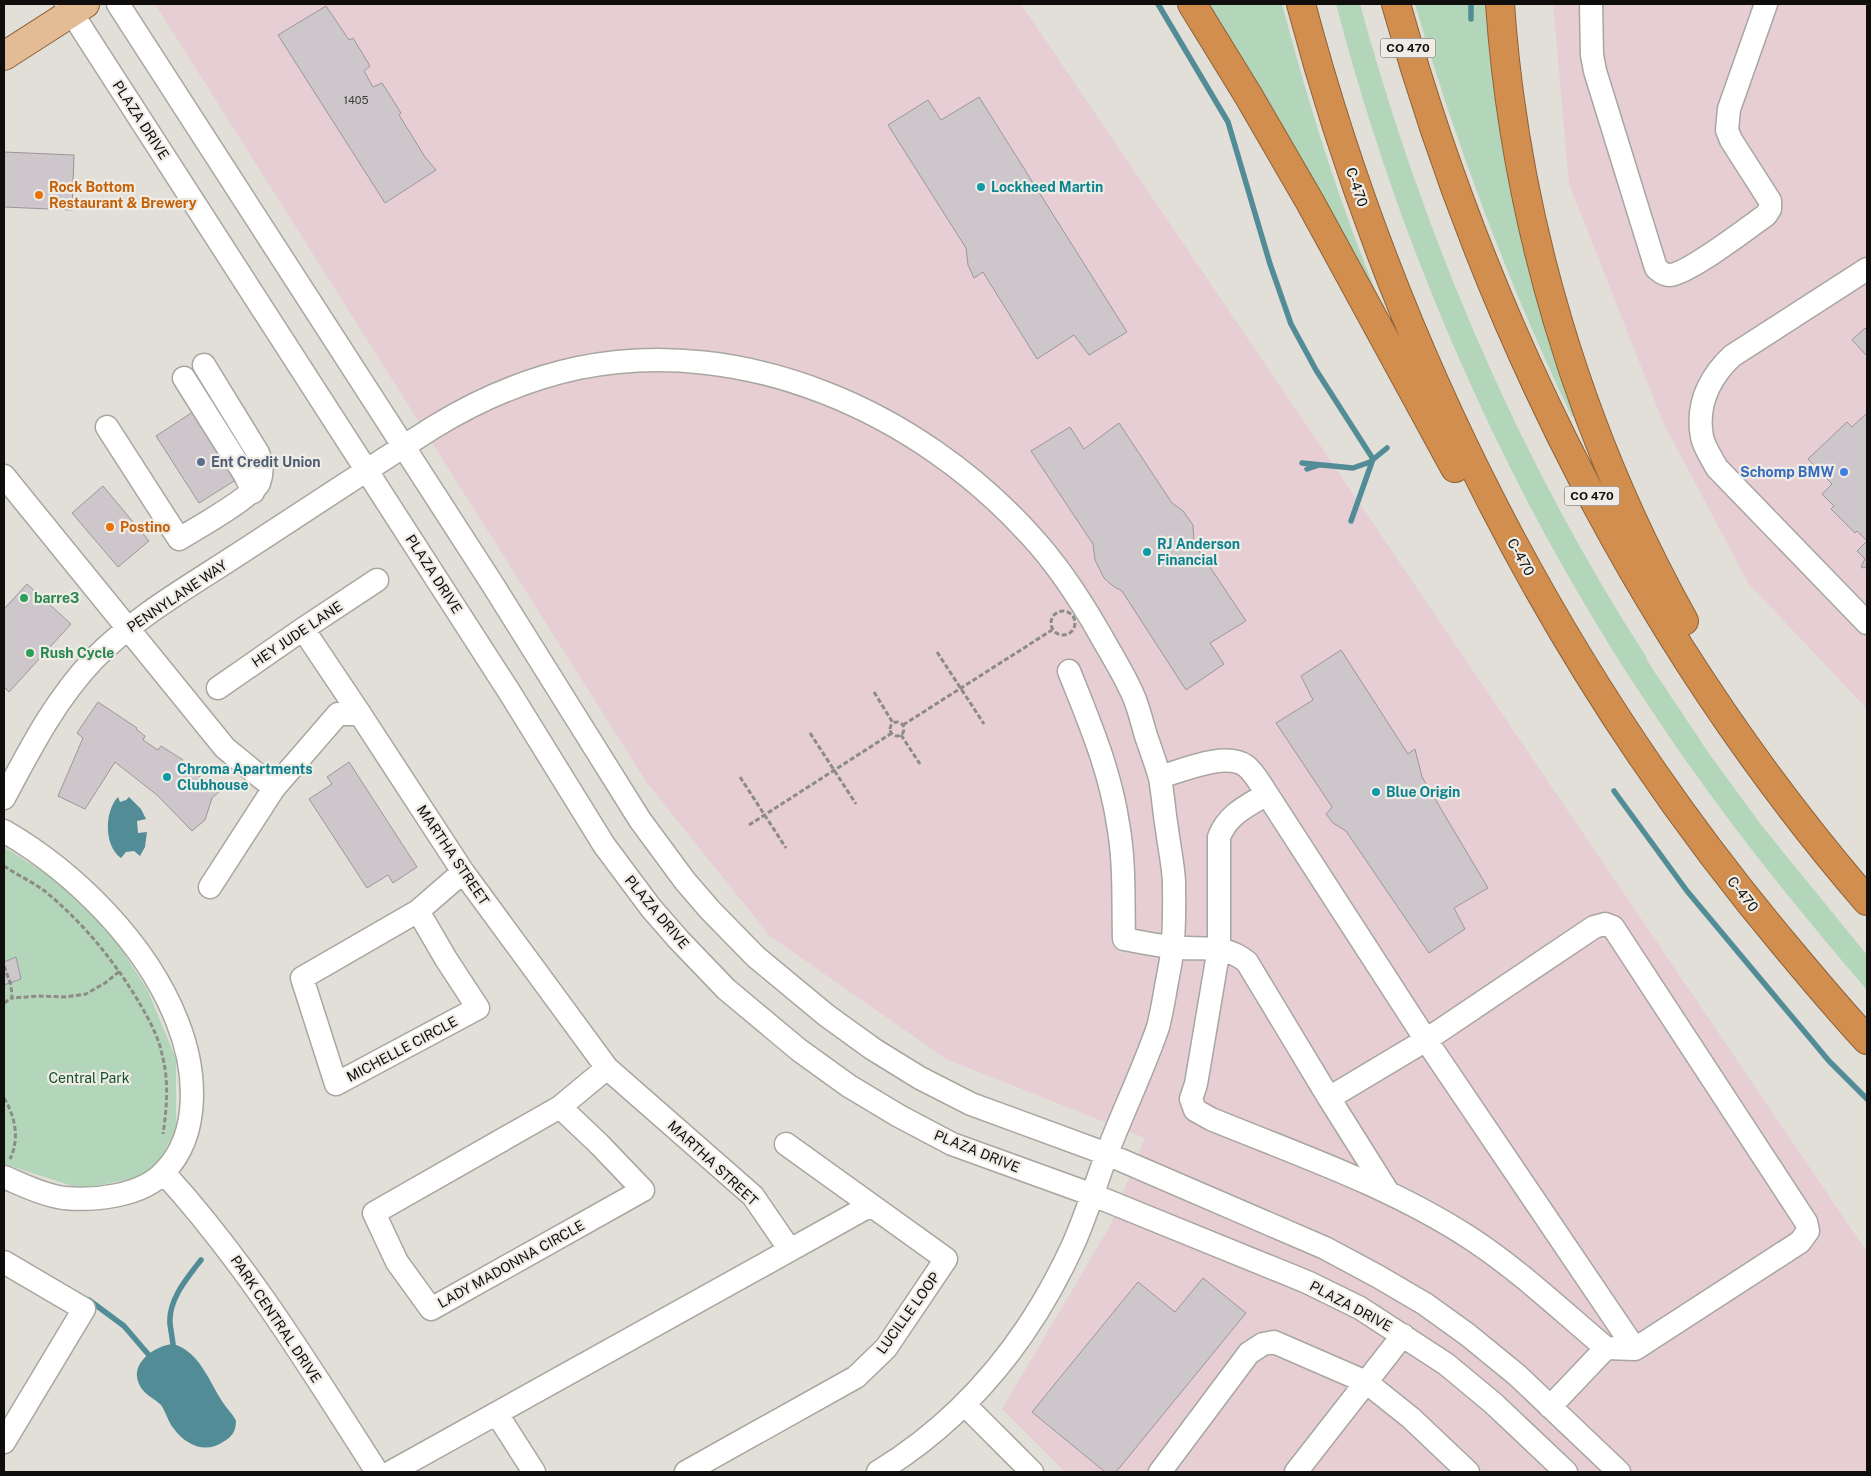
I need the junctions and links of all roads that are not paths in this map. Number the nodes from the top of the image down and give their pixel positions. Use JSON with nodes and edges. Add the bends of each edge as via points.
{"nodes":[{"id":1,"x":118,"y":4,"type":"edge"},
{"id":2,"x":1192,"y":4,"type":"edge"},
{"id":3,"x":1301,"y":4,"type":"edge"},
{"id":4,"x":1396,"y":4,"type":"edge"},
{"id":5,"x":1500,"y":4,"type":"edge"},
{"id":6,"x":1591,"y":4,"type":"edge"},
{"id":7,"x":1766,"y":4,"type":"edge"},
{"id":8,"x":74,"y":7,"type":"edge"},
{"id":9,"x":4,"y":56,"type":"edge"},
{"id":10,"x":1867,"y":269,"type":"edge"},
{"id":11,"x":194,"y":372,"type":"dead end"},
{"id":12,"x":107,"y":427,"type":"dead end"},
{"id":13,"x":404,"y":446,"type":"junction"},
{"id":14,"x":366,"y":470,"type":"junction"},
{"id":15,"x":4,"y":476,"type":"edge"},
{"id":16,"x":377,"y":580,"type":"dead end"},
{"id":17,"x":1867,"y":623,"type":"edge"},
{"id":18,"x":128,"y":629,"type":"junction"},
{"id":19,"x":302,"y":629,"type":"junction"},
{"id":20,"x":1565,"y":635,"type":"junction"},
{"id":21,"x":1069,"y":671,"type":"dead end"},
{"id":22,"x":218,"y":688,"type":"dead end"},
{"id":23,"x":360,"y":714,"type":"junction"},
{"id":24,"x":1160,"y":777,"type":"junction"},
{"id":25,"x":274,"y":788,"type":"junction"},
{"id":26,"x":1267,"y":794,"type":"junction"},
{"id":27,"x":4,"y":798,"type":"edge"},
{"id":28,"x":4,"y":832,"type":"edge"},
{"id":29,"x":1834,"y":861,"type":"junction"},
{"id":30,"x":463,"y":872,"type":"junction"},
{"id":31,"x":210,"y":887,"type":"dead end"},
{"id":32,"x":1867,"y":901,"type":"edge"},
{"id":33,"x":418,"y":911,"type":"junction"},
{"id":34,"x":1173,"y":948,"type":"junction"},
{"id":35,"x":1219,"y":948,"type":"junction"},
{"id":36,"x":1426,"y":1040,"type":"junction"},
{"id":37,"x":1867,"y":1040,"type":"edge"},
{"id":38,"x":607,"y":1068,"type":"junction"},
{"id":39,"x":1329,"y":1098,"type":"junction"},
{"id":40,"x":560,"y":1107,"type":"junction"},
{"id":41,"x":786,"y":1144,"type":"dead end"},
{"id":42,"x":1107,"y":1154,"type":"junction"},
{"id":43,"x":6,"y":1170,"type":"edge"},
{"id":44,"x":164,"y":1173,"type":"junction"},
{"id":45,"x":1388,"y":1192,"type":"junction"},
{"id":46,"x":1093,"y":1194,"type":"junction"},
{"id":47,"x":871,"y":1205,"type":"junction"},
{"id":48,"x":790,"y":1250,"type":"junction"},
{"id":49,"x":4,"y":1262,"type":"edge"},
{"id":50,"x":1403,"y":1335,"type":"junction"},
{"id":51,"x":1606,"y":1348,"type":"junction"},
{"id":52,"x":1635,"y":1349,"type":"junction"},
{"id":53,"x":1366,"y":1382,"type":"junction"},
{"id":54,"x":965,"y":1405,"type":"junction"},
{"id":55,"x":1550,"y":1407,"type":"junction"},
{"id":56,"x":497,"y":1414,"type":"junction"},
{"id":57,"x":4,"y":1442,"type":"edge"},
{"id":58,"x":377,"y":1472,"type":"edge"},
{"id":59,"x":391,"y":1472,"type":"edge"},
{"id":60,"x":534,"y":1472,"type":"edge"},
{"id":61,"x":686,"y":1472,"type":"edge"},
{"id":62,"x":878,"y":1472,"type":"edge"},
{"id":63,"x":1032,"y":1472,"type":"edge"},
{"id":64,"x":1160,"y":1472,"type":"edge"},
{"id":65,"x":1296,"y":1472,"type":"edge"},
{"id":66,"x":1468,"y":1472,"type":"edge"},
{"id":67,"x":1566,"y":1472,"type":"edge"},
{"id":68,"x":1619,"y":1472,"type":"edge"}],
"edges":[{"from":1,"to":13,"type":"street"},
{"from":2,"to":20,"type":"highway","via":[[1305,194],[1520,588]]},
{"from":3,"to":20,"type":"highway","name":"C-470","via":[[1356,186],[1415,339],[1479,478]]},
{"from":4,"to":29,"type":"highway","number":"CO 470","via":[[1438,141],[1481,259],[1578,471],[1642,586],[1690,663],[1758,762]]},
{"from":5,"to":29,"type":"highway","via":[[1515,130],[1536,240],[1567,349],[1604,453],[1641,537],[1695,642],[1754,736],[1814,820]]},
{"from":6,"to":7,"type":"street","via":[[1592,55],[1596,71],[1656,268],[1669,275],[1689,268],[1770,209],[1770,201],[1727,130],[1729,109]]},
{"from":8,"to":9,"type":"main road"},
{"from":8,"to":14,"type":"street","name":"PLAZA DRIVE"},
{"from":10,"to":17,"type":"street","via":[[1732,356],[1718,370],[1706,391],[1701,417],[1702,437],[1717,468]]},
{"from":11,"to":12,"type":"street","via":[[244,475],[255,488],[179,539]]},
{"from":13,"to":14,"type":"street","name":"PENNYLANE WAY"},
{"from":13,"to":24,"type":"street","name":"PENNYLANE WAY","via":[[452,416],[507,390],[549,375],[613,363],[667,361],[744,369],[776,376],[839,398],[928,446],[984,490],[1033,537],[1059,570],[1112,655],[1133,696]]},
{"from":13,"to":42,"type":"street","via":[[640,820],[691,888],[756,957],[826,1015],[920,1078],[971,1104]]},
{"from":14,"to":18,"type":"street","name":"PENNYLANE WAY"},
{"from":14,"to":46,"type":"street","name":"PLAZA DRIVE","via":[[604,845],[651,908],[726,989],[799,1050],[849,1086],[899,1116],[952,1144]]},
{"from":15,"to":18,"type":"street"},
{"from":16,"to":19,"type":"street","name":"HEY JUDE LANE"},
{"from":18,"to":25,"type":"street","via":[[225,748]]},
{"from":18,"to":27,"type":"street","name":"PENNYLANE WAY","via":[[95,658],[62,697]]},
{"from":19,"to":22,"type":"street","name":"HEY JUDE LANE"},
{"from":19,"to":23,"type":"street","name":"MARTHA STREET"},
{"from":20,"to":37,"type":"highway","name":"C-470","via":[[1637,748],[1704,844]]},
{"from":21,"to":34,"type":"street","via":[[1111,787],[1122,855],[1124,939]]},
{"from":23,"to":25,"type":"street","via":[[338,714]]},
{"from":23,"to":30,"type":"street","name":"MARTHA STREET"},
{"from":24,"to":26,"type":"street","via":[[1213,762],[1240,762],[1248,767]]},
{"from":24,"to":34,"type":"street","name":"PENNYLANE WAY","via":[[1174,878]]},
{"from":25,"to":31,"type":"street"},
{"from":26,"to":35,"type":"street","via":[[1239,810],[1224,826],[1219,837]]},
{"from":26,"to":36,"type":"street"},
{"from":28,"to":44,"type":"street","via":[[58,870],[116,924],[143,958],[174,1012],[187,1051],[192,1102],[181,1146]]},
{"from":29,"to":32,"type":"highway","number":"CO 470"},
{"from":30,"to":33,"type":"street","name":"MICHELLE CIRCLE"},
{"from":30,"to":38,"type":"street","name":"MARTHA STREET"},
{"from":33,"to":33,"type":"street","name":"MICHELLE CIRCLE","via":[[302,978],[336,1084],[478,1008]]},
{"from":34,"to":35,"type":"street"},
{"from":34,"to":42,"type":"street","name":"PENNYLANE WAY","via":[[1159,1023]]},
{"from":35,"to":39,"type":"street","via":[[1247,962]]},
{"from":35,"to":45,"type":"street","via":[[1191,1099],[1195,1110]]},
{"from":36,"to":39,"type":"street"},
{"from":36,"to":52,"type":"street"},
{"from":36,"to":52,"type":"street","via":[[1594,927],[1613,926],[1806,1222],[1808,1231],[1800,1242]]},
{"from":38,"to":40,"type":"street","name":"LADY MADONNA CIRCLE"},
{"from":38,"to":48,"type":"street","name":"MARTHA STREET","via":[[753,1196]]},
{"from":39,"to":45,"type":"street"},
{"from":40,"to":40,"type":"street","name":"LADY MADONNA CIRCLE","via":[[374,1213],[397,1262],[431,1309],[643,1190]]},
{"from":41,"to":47,"type":"street","name":"LUCILLE LOOP"},
{"from":42,"to":46,"type":"street","name":"PENNYLANE WAY"},
{"from":42,"to":55,"type":"street","via":[[1325,1248],[1379,1276],[1468,1335]]},
{"from":43,"to":44,"type":"street","via":[[32,1189],[58,1197],[96,1198],[135,1190]]},
{"from":44,"to":58,"type":"street","name":"PARK CENTRAL DRIVE","via":[[248,1276]]},
{"from":45,"to":51,"type":"street","via":[[1469,1238],[1502,1261]]},
{"from":46,"to":50,"type":"street","name":"PLAZA DRIVE","via":[[1307,1282],[1360,1308]]},
{"from":46,"to":54,"type":"street","name":"PENNYLANE WAY","via":[[1065,1262],[1036,1312],[1001,1363]]},
{"from":47,"to":48,"type":"street"},
{"from":47,"to":61,"type":"street","name":"LUCILLE LOOP","via":[[946,1260],[886,1348],[856,1377]]},
{"from":48,"to":56,"type":"street"},
{"from":49,"to":57,"type":"street","via":[[84,1309]]},
{"from":50,"to":53,"type":"street"},
{"from":50,"to":67,"type":"street","name":"PLAZA DRIVE","via":[[1446,1364],[1493,1403]]},
{"from":51,"to":52,"type":"street"},
{"from":51,"to":55,"type":"street"},
{"from":53,"to":64,"type":"street","via":[[1274,1342],[1263,1344],[1249,1353]]},
{"from":53,"to":65,"type":"street"},
{"from":53,"to":66,"type":"street","via":[[1412,1418]]},
{"from":54,"to":62,"type":"street","name":"PENNYLANE WAY","via":[[922,1443]]},
{"from":54,"to":63,"type":"street"},
{"from":55,"to":68,"type":"street"},
{"from":56,"to":59,"type":"street"},
{"from":56,"to":60,"type":"street"}]}
